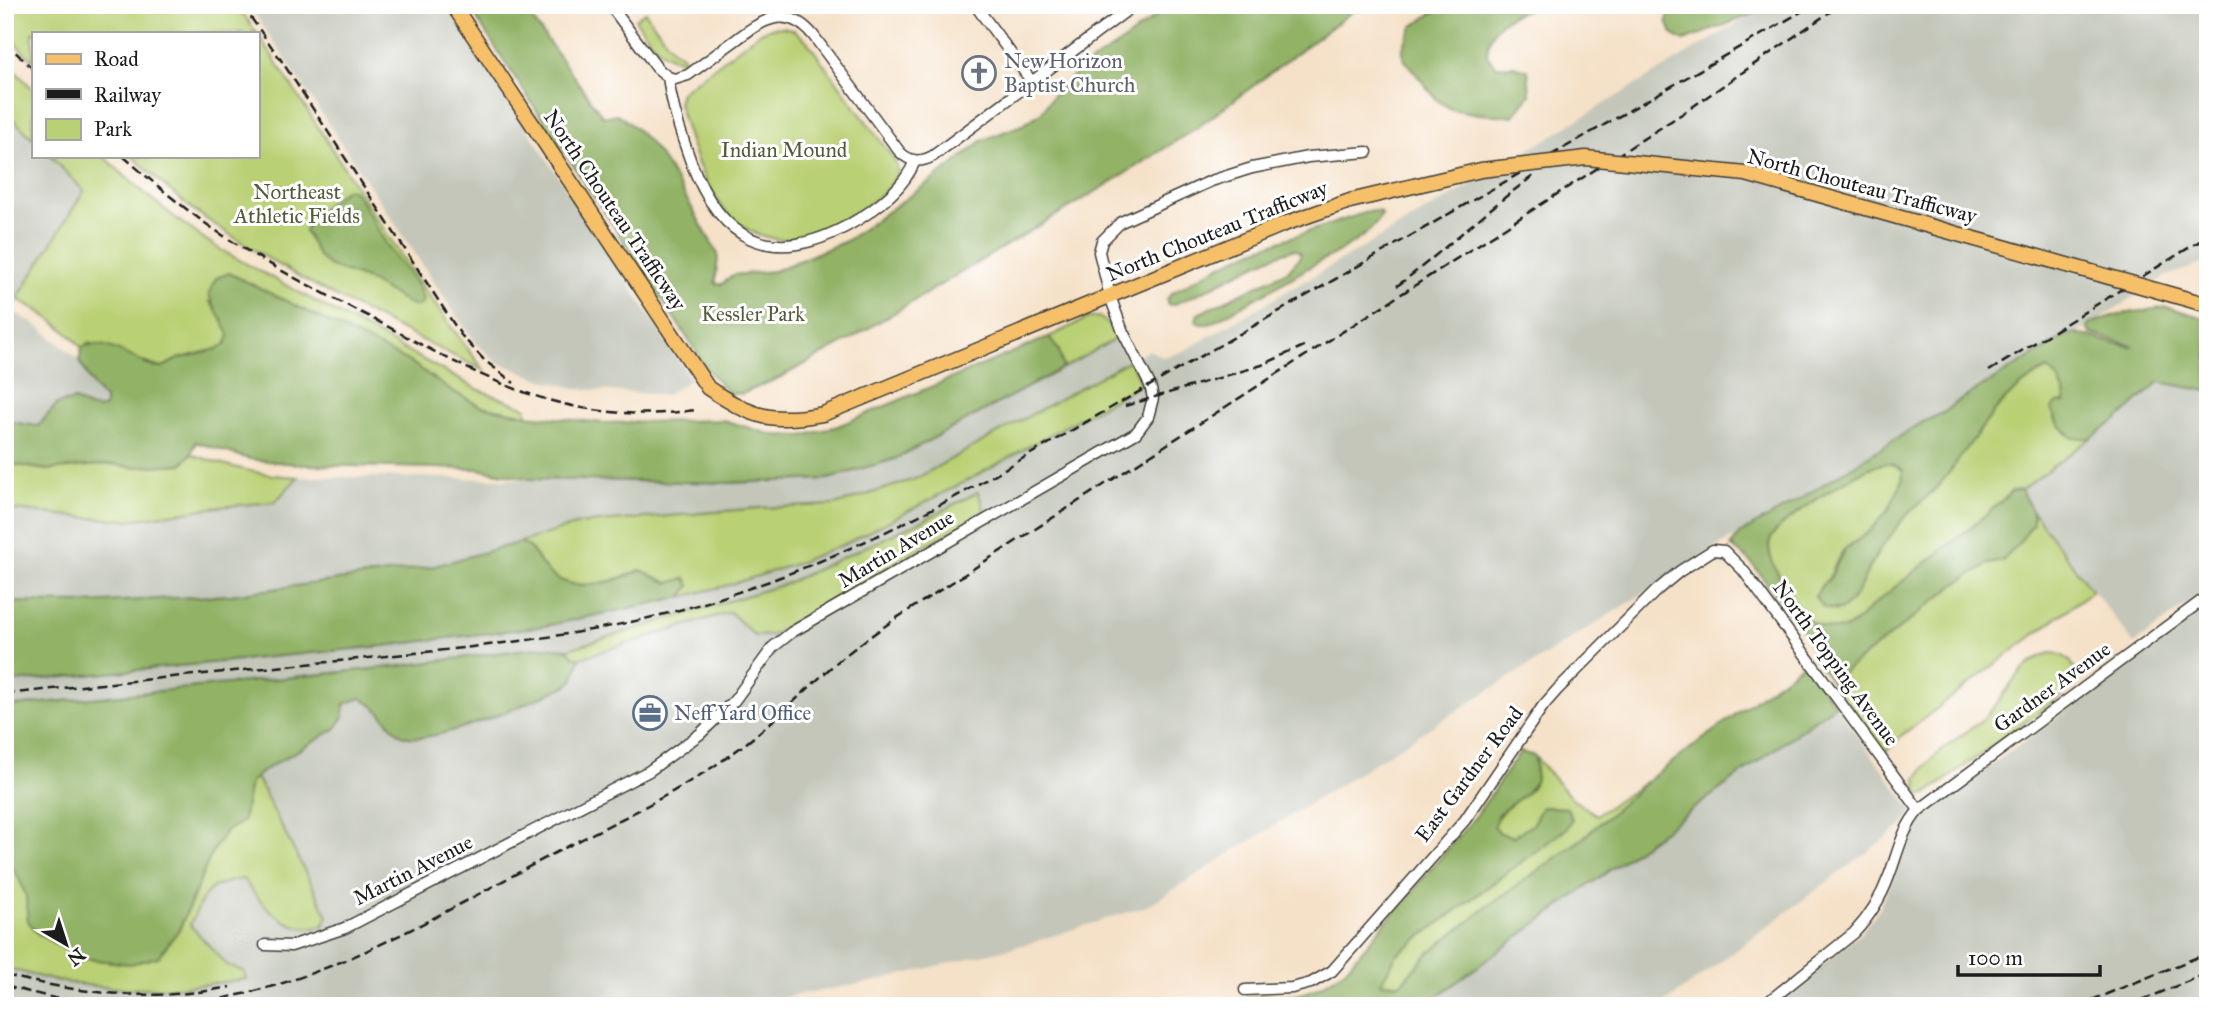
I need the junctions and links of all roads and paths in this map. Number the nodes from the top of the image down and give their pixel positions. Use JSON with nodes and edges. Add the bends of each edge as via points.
{"nodes":[{"id":1,"x":453,"y":5,"type":"edge"},
{"id":2,"x":611,"y":5,"type":"edge"},
{"id":3,"x":788,"y":5,"type":"edge"},
{"id":4,"x":975,"y":5,"type":"edge"},
{"id":5,"x":1134,"y":5,"type":"edge"},
{"id":6,"x":786,"y":18,"type":"junction"},
{"id":7,"x":668,"y":77,"type":"junction"},
{"id":8,"x":1032,"y":82,"type":"junction"},
{"id":9,"x":1367,"y":152,"type":"dead end"},
{"id":10,"x":915,"y":161,"type":"junction"},
{"id":11,"x":1110,"y":296,"type":"junction"},
{"id":12,"x":2208,"y":305,"type":"edge"},
{"id":13,"x":1713,"y":550,"type":"joint"},
{"id":14,"x":2208,"y":596,"type":"edge"},
{"id":15,"x":1919,"y":810,"type":"junction"},
{"id":16,"x":265,"y":945,"type":"dead end"},
{"id":17,"x":1245,"y":989,"type":"dead end"},
{"id":18,"x":1763,"y":1006,"type":"edge"}],
"edges":[{"from":1,"to":11,"type":"main road","name":"North Chouteau Trafficway","via":[[708,388],[736,407],[765,418],[823,414]]},
{"from":2,"to":7,"type":"street"},
{"from":3,"to":6,"type":"street"},
{"from":4,"to":8,"type":"street"},
{"from":5,"to":8,"type":"street"},
{"from":6,"to":7,"type":"street","via":[[762,21],[688,75]]},
{"from":6,"to":10,"type":"street","via":[[808,29],[899,151]]},
{"from":7,"to":10,"type":"street","via":[[689,157],[710,202],[726,223],[746,237],[784,246],[821,238],[863,216],[908,178]]},
{"from":8,"to":10,"type":"street","via":[[933,156]]},
{"from":9,"to":11,"type":"street","name":"Martin Avenue","via":[[1252,168],[1211,181],[1121,222],[1102,241],[1100,252]]},
{"from":11,"to":12,"type":"main road","name":"North Chouteau Trafficway","bridge":true,"via":[[1350,201],[1481,170],[1586,158],[1746,174]]},
{"from":11,"to":16,"type":"street","name":"Martin Avenue","via":[[1153,398],[1149,417],[1136,433],[792,632],[774,647],[734,701],[649,771],[345,928],[291,946]]},
{"from":13,"to":15,"type":"street","name":"North Topping Avenue","via":[[1724,551],[1743,570]]},
{"from":13,"to":17,"type":"street","name":"East Gardner Road","via":[[1657,590],[1557,691],[1465,820],[1332,971],[1292,988]]},
{"from":14,"to":15,"type":"street","name":"Gardner Avenue"},
{"from":15,"to":18,"type":"street","via":[[1909,821],[1889,878],[1867,920]]}]}
